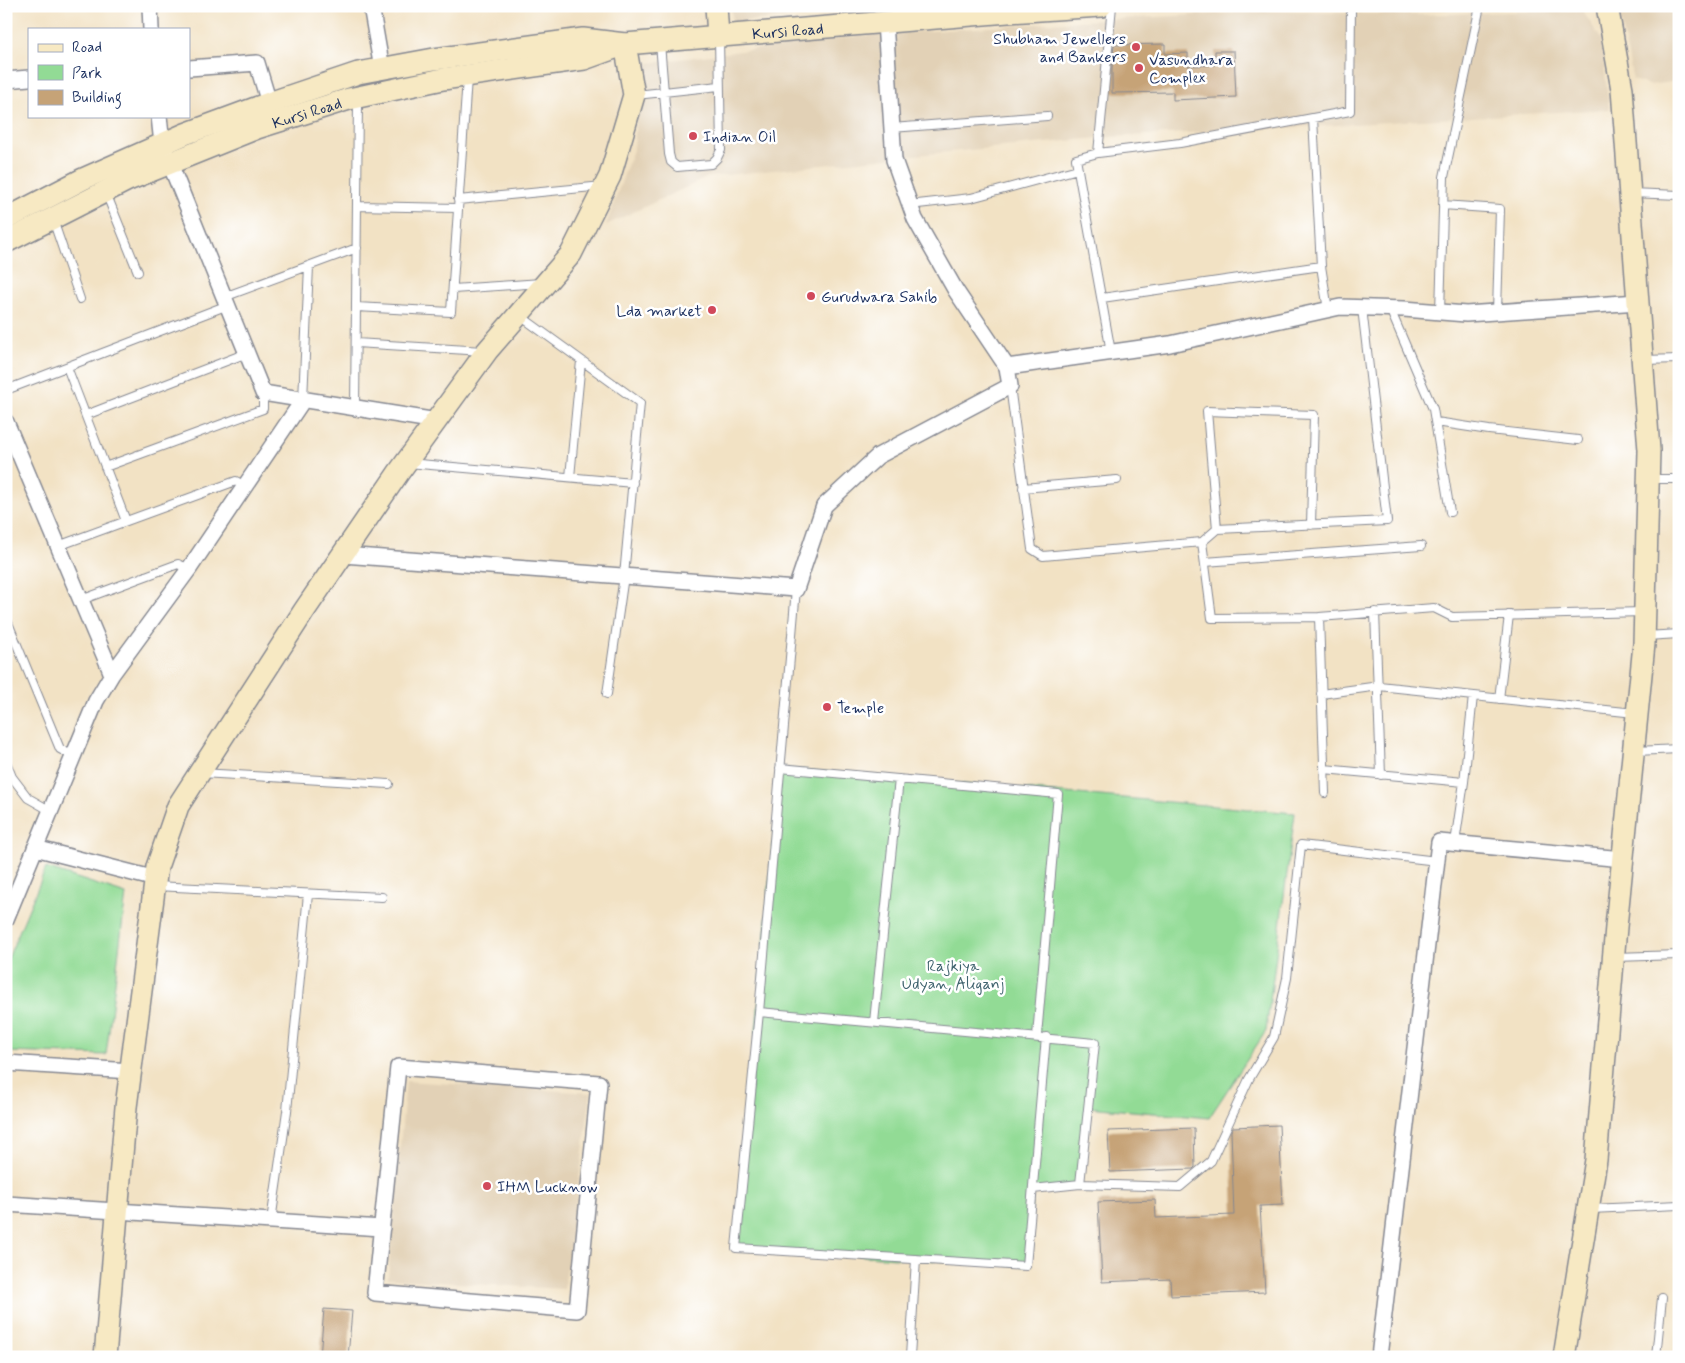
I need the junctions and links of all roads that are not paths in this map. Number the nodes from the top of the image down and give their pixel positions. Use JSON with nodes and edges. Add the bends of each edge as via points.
{"nodes":[{"id":1,"x":150,"y":6,"type":"edge"},
{"id":2,"x":371,"y":6,"type":"edge"},
{"id":3,"x":716,"y":6,"type":"edge"},
{"id":4,"x":1101,"y":6,"type":"edge"},
{"id":5,"x":1112,"y":6,"type":"edge"},
{"id":6,"x":1351,"y":6,"type":"edge"},
{"id":7,"x":1480,"y":6,"type":"edge"},
{"id":8,"x":1607,"y":6,"type":"edge"},
{"id":9,"x":942,"y":12,"type":"edge"},
{"id":10,"x":884,"y":22,"type":"junction"},
{"id":11,"x":152,"y":28,"type":"edge"},
{"id":12,"x":718,"y":36,"type":"junction"},
{"id":13,"x":660,"y":41,"type":"junction"},
{"id":14,"x":625,"y":44,"type":"junction"},
{"id":15,"x":190,"y":68,"type":"edge"},
{"id":16,"x":382,"y":69,"type":"junction"},
{"id":17,"x":467,"y":76,"type":"junction"},
{"id":18,"x":28,"y":78,"type":"edge"},
{"id":19,"x":6,"y":80,"type":"edge"},
{"id":20,"x":720,"y":86,"type":"junction"},
{"id":21,"x":664,"y":92,"type":"junction"},
{"id":22,"x":634,"y":96,"type":"junction"},
{"id":23,"x":358,"y":97,"type":"junction"},
{"id":24,"x":269,"y":103,"type":"junction"},
{"id":25,"x":1047,"y":116,"type":"dead end"},
{"id":26,"x":159,"y":118,"type":"edge"},
{"id":27,"x":1313,"y":118,"type":"junction"},
{"id":28,"x":892,"y":128,"type":"junction"},
{"id":29,"x":166,"y":153,"type":"junction"},
{"id":30,"x":1098,"y":153,"type":"junction"},
{"id":31,"x":1078,"y":169,"type":"junction"},
{"id":32,"x":605,"y":186,"type":"junction"},
{"id":33,"x":105,"y":191,"type":"junction"},
{"id":34,"x":1630,"y":193,"type":"junction"},
{"id":35,"x":1679,"y":195,"type":"edge"},
{"id":36,"x":458,"y":204,"type":"junction"},
{"id":37,"x":910,"y":205,"type":"junction"},
{"id":38,"x":357,"y":206,"type":"junction"},
{"id":39,"x":1443,"y":206,"type":"junction"},
{"id":40,"x":52,"y":218,"type":"junction"},
{"id":41,"x":6,"y":219,"type":"edge"},
{"id":42,"x":6,"y":242,"type":"edge"},
{"id":43,"x":357,"y":248,"type":"junction"},
{"id":44,"x":310,"y":266,"type":"junction"},
{"id":45,"x":1321,"y":266,"type":"junction"},
{"id":46,"x":138,"y":272,"type":"dead end"},
{"id":47,"x":546,"y":283,"type":"junction"},
{"id":48,"x":453,"y":289,"type":"junction"},
{"id":49,"x":80,"y":298,"type":"dead end"},
{"id":50,"x":1102,"y":298,"type":"junction"},
{"id":51,"x":226,"y":301,"type":"junction"},
{"id":52,"x":1638,"y":302,"type":"junction"},
{"id":53,"x":356,"y":308,"type":"junction"},
{"id":54,"x":1362,"y":308,"type":"junction"},
{"id":55,"x":1390,"y":309,"type":"junction"},
{"id":56,"x":1328,"y":310,"type":"junction"},
{"id":57,"x":1440,"y":312,"type":"junction"},
{"id":58,"x":1497,"y":312,"type":"junction"},
{"id":59,"x":518,"y":315,"type":"junction"},
{"id":60,"x":356,"y":343,"type":"junction"},
{"id":61,"x":487,"y":351,"type":"junction"},
{"id":62,"x":1111,"y":352,"type":"junction"},
{"id":63,"x":247,"y":353,"type":"junction"},
{"id":64,"x":1679,"y":359,"type":"edge"},
{"id":65,"x":1642,"y":360,"type":"junction"},
{"id":66,"x":581,"y":361,"type":"junction"},
{"id":67,"x":67,"y":367,"type":"junction"},
{"id":68,"x":1007,"y":367,"type":"junction"},
{"id":69,"x":1010,"y":386,"type":"junction"},
{"id":70,"x":6,"y":390,"type":"edge"},
{"id":71,"x":263,"y":393,"type":"junction"},
{"id":72,"x":302,"y":400,"type":"junction"},
{"id":73,"x":355,"y":408,"type":"junction"},
{"id":74,"x":86,"y":415,"type":"junction"},
{"id":75,"x":437,"y":421,"type":"junction"},
{"id":76,"x":6,"y":422,"type":"edge"},
{"id":77,"x":1436,"y":422,"type":"junction"},
{"id":78,"x":1578,"y":440,"type":"dead end"},
{"id":79,"x":406,"y":463,"type":"junction"},
{"id":80,"x":106,"y":468,"type":"junction"},
{"id":81,"x":570,"y":478,"type":"junction"},
{"id":82,"x":1648,"y":478,"type":"junction"},
{"id":83,"x":1679,"y":479,"type":"edge"},
{"id":84,"x":1117,"y":480,"type":"dead end"},
{"id":85,"x":633,"y":483,"type":"junction"},
{"id":86,"x":245,"y":486,"type":"junction"},
{"id":87,"x":1024,"y":488,"type":"junction"},
{"id":88,"x":1450,"y":512,"type":"dead end"},
{"id":89,"x":126,"y":521,"type":"junction"},
{"id":90,"x":1311,"y":525,"type":"junction"},
{"id":91,"x":1217,"y":529,"type":"junction"},
{"id":92,"x":1202,"y":542,"type":"junction"},
{"id":93,"x":58,"y":546,"type":"junction"},
{"id":94,"x":1421,"y":546,"type":"dead end"},
{"id":95,"x":342,"y":555,"type":"junction"},
{"id":96,"x":1205,"y":562,"type":"junction"},
{"id":97,"x":189,"y":569,"type":"junction"},
{"id":98,"x":624,"y":576,"type":"junction"},
{"id":99,"x":796,"y":589,"type":"junction"},
{"id":100,"x":81,"y":600,"type":"junction"},
{"id":101,"x":1375,"y":612,"type":"junction"},
{"id":102,"x":1644,"y":612,"type":"junction"},
{"id":103,"x":1508,"y":616,"type":"junction"},
{"id":104,"x":1319,"y":617,"type":"junction"},
{"id":105,"x":6,"y":618,"type":"edge"},
{"id":106,"x":1679,"y":634,"type":"edge"},
{"id":107,"x":1644,"y":636,"type":"junction"},
{"id":108,"x":112,"y":674,"type":"junction"},
{"id":109,"x":1378,"y":686,"type":"junction"},
{"id":110,"x":607,"y":694,"type":"dead end"},
{"id":111,"x":1322,"y":694,"type":"junction"},
{"id":112,"x":1473,"y":696,"type":"junction"},
{"id":113,"x":1499,"y":699,"type":"junction"},
{"id":114,"x":1637,"y":713,"type":"junction"},
{"id":115,"x":1679,"y":749,"type":"edge"},
{"id":116,"x":1633,"y":752,"type":"junction"},
{"id":117,"x":73,"y":756,"type":"junction"},
{"id":118,"x":6,"y":762,"type":"edge"},
{"id":119,"x":780,"y":768,"type":"junction"},
{"id":120,"x":1324,"y":769,"type":"junction"},
{"id":121,"x":199,"y":773,"type":"junction"},
{"id":122,"x":1381,"y":775,"type":"junction"},
{"id":123,"x":898,"y":780,"type":"junction"},
{"id":124,"x":1464,"y":782,"type":"junction"},
{"id":125,"x":389,"y":784,"type":"dead end"},
{"id":126,"x":1325,"y":792,"type":"dead end"},
{"id":127,"x":51,"y":811,"type":"junction"},
{"id":128,"x":1454,"y":843,"type":"junction"},
{"id":129,"x":35,"y":848,"type":"junction"},
{"id":130,"x":1622,"y":859,"type":"junction"},
{"id":131,"x":1437,"y":861,"type":"junction"},
{"id":132,"x":155,"y":882,"type":"junction"},
{"id":133,"x":308,"y":894,"type":"junction"},
{"id":134,"x":382,"y":897,"type":"dead end"},
{"id":135,"x":6,"y":919,"type":"edge"},
{"id":136,"x":1679,"y":954,"type":"edge"},
{"id":137,"x":1613,"y":957,"type":"junction"},
{"id":138,"x":759,"y":1012,"type":"junction"},
{"id":139,"x":874,"y":1022,"type":"junction"},
{"id":140,"x":1037,"y":1036,"type":"junction"},
{"id":141,"x":1046,"y":1037,"type":"junction"},
{"id":142,"x":6,"y":1063,"type":"edge"},
{"id":143,"x":131,"y":1071,"type":"junction"},
{"id":144,"x":1080,"y":1184,"type":"junction"},
{"id":145,"x":1033,"y":1190,"type":"junction"},
{"id":146,"x":6,"y":1204,"type":"edge"},
{"id":147,"x":1679,"y":1205,"type":"edge"},
{"id":148,"x":1588,"y":1209,"type":"junction"},
{"id":149,"x":117,"y":1210,"type":"junction"},
{"id":150,"x":271,"y":1221,"type":"junction"},
{"id":151,"x":382,"y":1228,"type":"junction"},
{"id":152,"x":916,"y":1259,"type":"junction"},
{"id":153,"x":1662,"y":1298,"type":"dead end"},
{"id":154,"x":105,"y":1357,"type":"edge"},
{"id":155,"x":910,"y":1357,"type":"edge"},
{"id":156,"x":1379,"y":1357,"type":"edge"},
{"id":157,"x":1564,"y":1357,"type":"edge"},
{"id":158,"x":1656,"y":1357,"type":"edge"}],
"edges":[{"from":1,"to":11,"type":"street"},
{"from":2,"to":16,"type":"street"},
{"from":3,"to":12,"type":"street"},
{"from":4,"to":9,"type":"street","name":"Kursi Road"},
{"from":5,"to":30,"type":"lane"},
{"from":6,"to":27,"type":"lane","via":[[1350,110]]},
{"from":7,"to":39,"type":"lane","via":[[1444,177]]},
{"from":8,"to":34,"type":"street","via":[[1622,89]]},
{"from":9,"to":10,"type":"street","name":"Kursi Road"},
{"from":10,"to":12,"type":"street","name":"Kursi Road"},
{"from":10,"to":28,"type":"street"},
{"from":12,"to":13,"type":"street","name":"Kursi Road"},
{"from":12,"to":20,"type":"lane"},
{"from":13,"to":14,"type":"street","name":"Kursi Road"},
{"from":13,"to":21,"type":"lane"},
{"from":14,"to":16,"type":"street","name":"Kursi Road","via":[[583,39]]},
{"from":14,"to":17,"type":"street","name":"Kursi Road","via":[[584,59]]},
{"from":14,"to":22,"type":"street"},
{"from":15,"to":24,"type":"street","via":[[257,63]]},
{"from":16,"to":24,"type":"street","name":"Kursi Road","via":[[358,73]]},
{"from":17,"to":23,"type":"street","name":"Kursi Road"},
{"from":17,"to":36,"type":"lane"},
{"from":18,"to":19,"type":"street"},
{"from":20,"to":21,"type":"lane"},
{"from":20,"to":21,"type":"lane","via":[[720,150],[711,164],[677,167],[671,162]]},
{"from":21,"to":22,"type":"lane"},
{"from":22,"to":32,"type":"street"},
{"from":23,"to":29,"type":"street","name":"Kursi Road"},
{"from":23,"to":38,"type":"lane"},
{"from":24,"to":29,"type":"street","name":"Kursi Road"},
{"from":25,"to":28,"type":"lane"},
{"from":26,"to":29,"type":"street"},
{"from":27,"to":30,"type":"lane","via":[[1180,144]]},
{"from":27,"to":45,"type":"lane"},
{"from":28,"to":37,"type":"street","via":[[894,160]]},
{"from":29,"to":33,"type":"street","name":"Kursi Road","via":[[128,180]]},
{"from":29,"to":41,"type":"street","name":"Kursi Road","via":[[83,179]]},
{"from":29,"to":51,"type":"street"},
{"from":30,"to":31,"type":"lane","via":[[1076,159]]},
{"from":31,"to":37,"type":"lane","via":[[971,198]]},
{"from":31,"to":50,"type":"lane"},
{"from":32,"to":36,"type":"lane"},
{"from":32,"to":47,"type":"street","via":[[571,254]]},
{"from":33,"to":40,"type":"street","name":"Kursi Road"},
{"from":33,"to":46,"type":"lane"},
{"from":34,"to":35,"type":"lane"},
{"from":34,"to":52,"type":"street"},
{"from":36,"to":38,"type":"lane"},
{"from":36,"to":48,"type":"lane"},
{"from":37,"to":68,"type":"street","via":[[956,291]]},
{"from":38,"to":43,"type":"lane"},
{"from":39,"to":57,"type":"lane"},
{"from":39,"to":58,"type":"lane","via":[[1500,209]]},
{"from":40,"to":42,"type":"street","name":"Kursi Road"},
{"from":40,"to":49,"type":"lane"},
{"from":43,"to":44,"type":"lane"},
{"from":43,"to":53,"type":"lane"},
{"from":44,"to":51,"type":"lane"},
{"from":44,"to":72,"type":"lane"},
{"from":45,"to":50,"type":"lane"},
{"from":45,"to":56,"type":"lane"},
{"from":47,"to":48,"type":"lane"},
{"from":47,"to":59,"type":"street"},
{"from":48,"to":53,"type":"lane","via":[[451,312]]},
{"from":50,"to":62,"type":"lane"},
{"from":51,"to":63,"type":"street"},
{"from":51,"to":67,"type":"lane"},
{"from":52,"to":58,"type":"street"},
{"from":52,"to":65,"type":"street"},
{"from":53,"to":60,"type":"lane"},
{"from":54,"to":55,"type":"street"},
{"from":54,"to":56,"type":"street"},
{"from":54,"to":90,"type":"lane","via":[[1387,521]]},
{"from":55,"to":57,"type":"street"},
{"from":55,"to":77,"type":"lane"},
{"from":56,"to":62,"type":"street","via":[[1170,344]]},
{"from":57,"to":58,"type":"street"},
{"from":59,"to":61,"type":"street"},
{"from":59,"to":66,"type":"lane"},
{"from":60,"to":61,"type":"lane"},
{"from":60,"to":73,"type":"lane"},
{"from":61,"to":75,"type":"street"},
{"from":62,"to":68,"type":"street"},
{"from":63,"to":71,"type":"street"},
{"from":63,"to":74,"type":"lane"},
{"from":64,"to":65,"type":"lane"},
{"from":65,"to":82,"type":"street"},
{"from":66,"to":81,"type":"lane"},
{"from":66,"to":85,"type":"lane","via":[[640,403]]},
{"from":67,"to":70,"type":"lane"},
{"from":67,"to":74,"type":"lane"},
{"from":68,"to":69,"type":"street"},
{"from":69,"to":87,"type":"lane"},
{"from":69,"to":99,"type":"street","via":[[878,456],[824,506]]},
{"from":71,"to":72,"type":"street"},
{"from":71,"to":80,"type":"lane","via":[[263,409]]},
{"from":72,"to":73,"type":"street"},
{"from":72,"to":86,"type":"street"},
{"from":73,"to":75,"type":"street"},
{"from":74,"to":80,"type":"lane"},
{"from":75,"to":79,"type":"street"},
{"from":76,"to":93,"type":"street"},
{"from":77,"to":78,"type":"lane"},
{"from":77,"to":88,"type":"lane"},
{"from":79,"to":81,"type":"lane"},
{"from":79,"to":95,"type":"street"},
{"from":80,"to":89,"type":"lane"},
{"from":81,"to":85,"type":"lane"},
{"from":82,"to":83,"type":"lane"},
{"from":82,"to":102,"type":"street"},
{"from":84,"to":87,"type":"lane"},
{"from":85,"to":98,"type":"lane"},
{"from":86,"to":89,"type":"lane","via":[[236,480]]},
{"from":86,"to":97,"type":"street"},
{"from":87,"to":92,"type":"lane","via":[[1032,548],[1044,556]]},
{"from":89,"to":93,"type":"lane"},
{"from":90,"to":91,"type":"lane"},
{"from":90,"to":91,"type":"lane","via":[[1314,415],[1207,411]]},
{"from":91,"to":92,"type":"lane"},
{"from":92,"to":96,"type":"lane"},
{"from":93,"to":100,"type":"street"},
{"from":94,"to":96,"type":"lane"},
{"from":95,"to":98,"type":"street"},
{"from":95,"to":121,"type":"street"},
{"from":96,"to":104,"type":"lane","via":[[1212,618]]},
{"from":97,"to":100,"type":"lane","via":[[178,564]]},
{"from":97,"to":108,"type":"street"},
{"from":98,"to":99,"type":"street"},
{"from":98,"to":110,"type":"lane"},
{"from":99,"to":119,"type":"lane"},
{"from":100,"to":108,"type":"street"},
{"from":101,"to":103,"type":"lane","via":[[1434,608],[1452,617]]},
{"from":101,"to":104,"type":"lane"},
{"from":101,"to":109,"type":"lane"},
{"from":102,"to":103,"type":"lane"},
{"from":102,"to":107,"type":"street"},
{"from":103,"to":113,"type":"lane"},
{"from":104,"to":111,"type":"lane"},
{"from":105,"to":117,"type":"lane","via":[[60,749]]},
{"from":106,"to":107,"type":"lane"},
{"from":107,"to":114,"type":"street"},
{"from":108,"to":117,"type":"street","via":[[96,701]]},
{"from":109,"to":111,"type":"lane"},
{"from":109,"to":112,"type":"lane"},
{"from":109,"to":122,"type":"lane"},
{"from":111,"to":120,"type":"lane"},
{"from":112,"to":113,"type":"lane"},
{"from":112,"to":124,"type":"lane"},
{"from":113,"to":114,"type":"lane"},
{"from":114,"to":116,"type":"street"},
{"from":115,"to":116,"type":"lane"},
{"from":116,"to":130,"type":"street"},
{"from":117,"to":127,"type":"street"},
{"from":118,"to":127,"type":"lane","via":[[12,777],[28,798]]},
{"from":119,"to":123,"type":"lane"},
{"from":119,"to":138,"type":"lane"},
{"from":120,"to":122,"type":"lane"},
{"from":120,"to":126,"type":"lane"},
{"from":121,"to":125,"type":"lane"},
{"from":121,"to":132,"type":"street","via":[[178,806]]},
{"from":122,"to":124,"type":"lane"},
{"from":123,"to":139,"type":"lane"},
{"from":123,"to":140,"type":"lane","via":[[1058,794]]},
{"from":124,"to":128,"type":"lane"},
{"from":127,"to":129,"type":"street"},
{"from":128,"to":130,"type":"street"},
{"from":128,"to":131,"type":"street","via":[[1439,842]]},
{"from":129,"to":132,"type":"street"},
{"from":129,"to":135,"type":"street"},
{"from":130,"to":137,"type":"street"},
{"from":131,"to":144,"type":"lane","via":[[1301,845],[1287,978],[1274,1037],[1249,1080],[1211,1161],[1180,1187]]},
{"from":131,"to":156,"type":"street"},
{"from":132,"to":133,"type":"lane"},
{"from":132,"to":143,"type":"street"},
{"from":133,"to":134,"type":"lane"},
{"from":133,"to":150,"type":"lane","via":[[287,1111]]},
{"from":136,"to":137,"type":"lane"},
{"from":137,"to":148,"type":"street","via":[[1596,1160]]},
{"from":138,"to":139,"type":"lane"},
{"from":138,"to":152,"type":"lane","via":[[736,1248]]},
{"from":139,"to":140,"type":"lane"},
{"from":140,"to":141,"type":"lane"},
{"from":141,"to":144,"type":"lane","via":[[1095,1043]]},
{"from":141,"to":145,"type":"lane"},
{"from":142,"to":143,"type":"street"},
{"from":143,"to":149,"type":"street"},
{"from":144,"to":145,"type":"lane"},
{"from":145,"to":152,"type":"lane","via":[[1026,1266]]},
{"from":146,"to":149,"type":"street"},
{"from":147,"to":148,"type":"lane"},
{"from":148,"to":157,"type":"street"},
{"from":149,"to":150,"type":"street"},
{"from":149,"to":154,"type":"street"},
{"from":150,"to":151,"type":"street"},
{"from":151,"to":151,"type":"street","via":[[398,1067],[600,1082],[577,1310],[375,1293]]},
{"from":152,"to":155,"type":"lane"},
{"from":153,"to":158,"type":"lane"}]}
